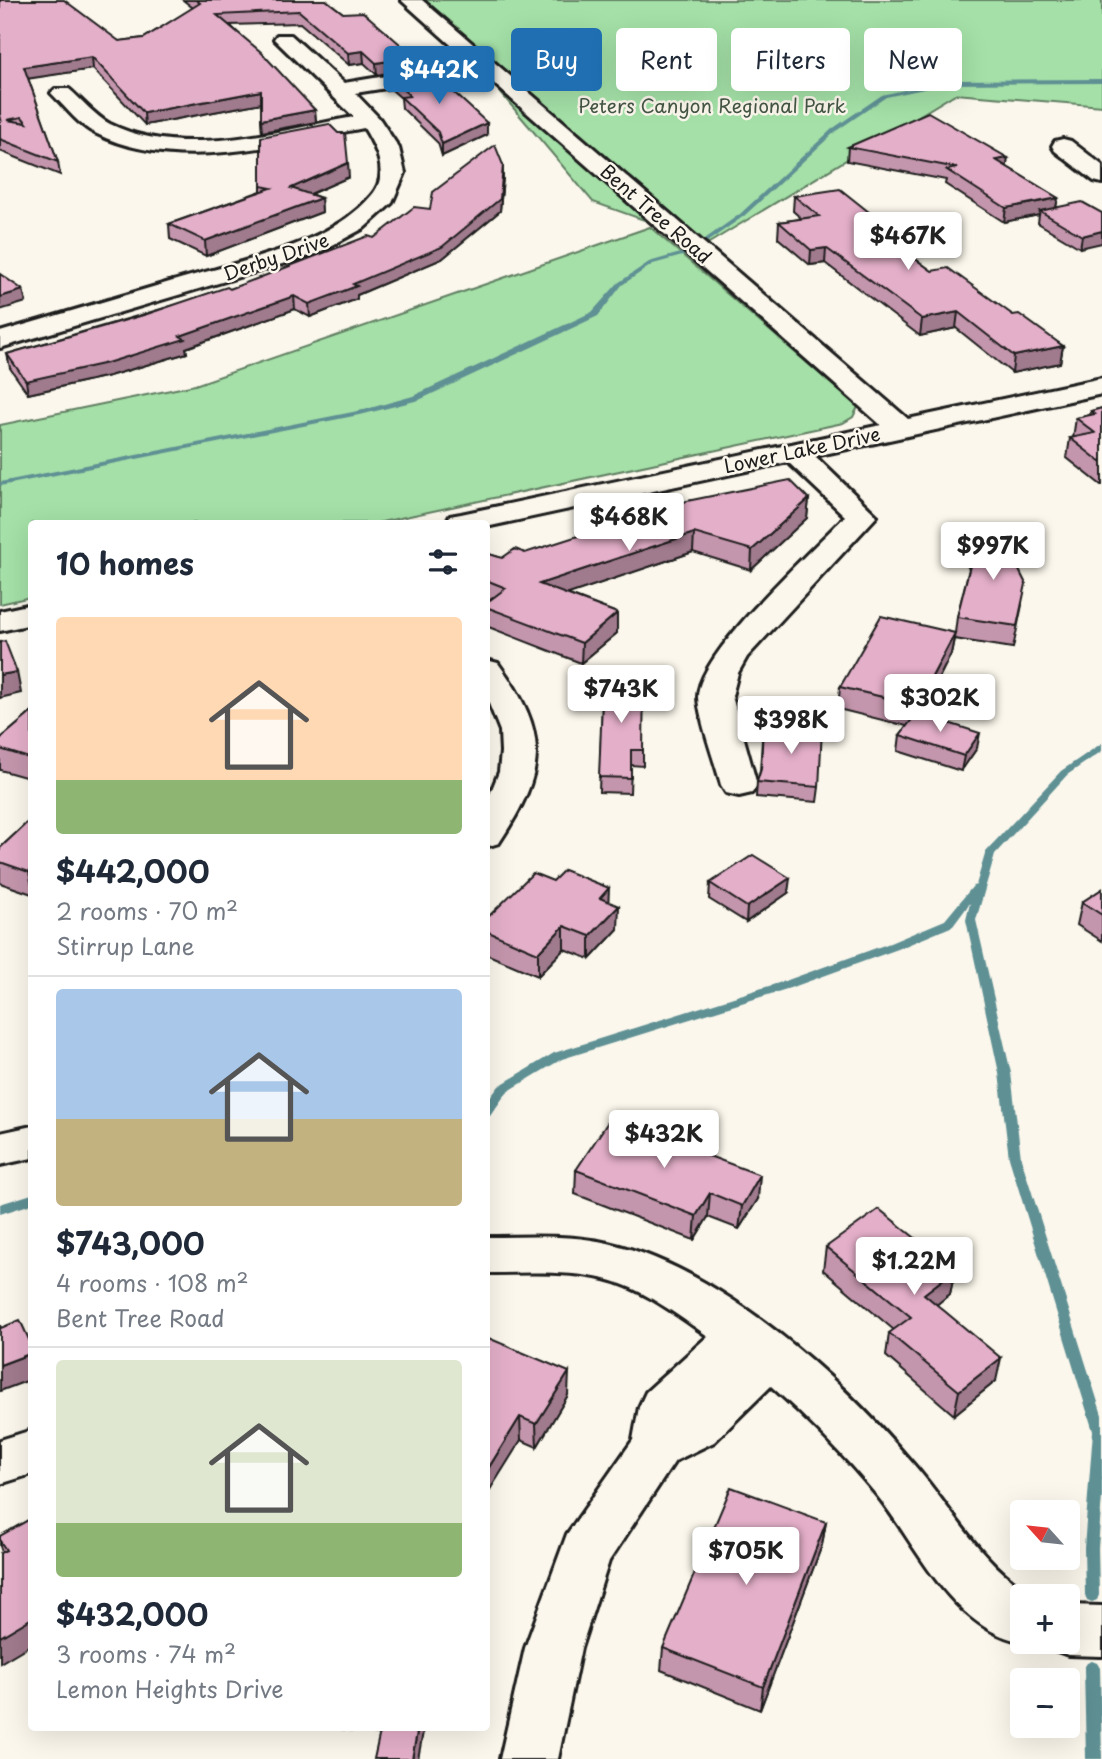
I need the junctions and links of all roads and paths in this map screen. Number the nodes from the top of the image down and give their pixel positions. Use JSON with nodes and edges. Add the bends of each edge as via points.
{"nodes":[{"id":1,"x":411,"y":0,"type":"edge"},
{"id":2,"x":284,"y":39,"type":"dead end"},
{"id":3,"x":486,"y":66,"type":"junction"},
{"id":4,"x":337,"y":90,"type":"junction"},
{"id":5,"x":62,"y":93,"type":"dead end"},
{"id":6,"x":369,"y":121,"type":"junction"},
{"id":7,"x":1063,"y":146,"type":"dead end"},
{"id":8,"x":1102,"y":176,"type":"edge"},
{"id":9,"x":0,"y":340,"type":"edge"},
{"id":10,"x":1102,"y":386,"type":"edge"},
{"id":11,"x":902,"y":428,"type":"junction"},
{"id":12,"x":794,"y":452,"type":"junction"},
{"id":13,"x":475,"y":520,"type":"edge"},
{"id":14,"x":28,"y":615,"type":"edge"},
{"id":15,"x":0,"y":621,"type":"edge"},
{"id":16,"x":490,"y":675,"type":"edge"},
{"id":17,"x":739,"y":785,"type":"dead end"},
{"id":18,"x":490,"y":828,"type":"edge"},
{"id":19,"x":28,"y":1143,"type":"edge"},
{"id":20,"x":0,"y":1149,"type":"edge"},
{"id":21,"x":490,"y":1255,"type":"edge"},
{"id":22,"x":755,"y":1346,"type":"junction"},
{"id":23,"x":28,"y":1453,"type":"edge"},
{"id":24,"x":0,"y":1462,"type":"edge"},
{"id":25,"x":1010,"y":1610,"type":"edge"},
{"id":26,"x":1080,"y":1630,"type":"edge"},
{"id":27,"x":1102,"y":1631,"type":"edge"},
{"id":28,"x":529,"y":1759,"type":"edge"}],
"edges":[{"from":1,"to":3,"type":"street","name":"Bent Tree Road"},
{"from":2,"to":4,"type":"street","name":"Derby Drive"},
{"from":3,"to":4,"type":"street"},
{"from":3,"to":11,"type":"street","name":"Bent Tree Road"},
{"from":4,"to":6,"type":"street","name":"Derby Drive"},
{"from":5,"to":6,"type":"street","via":[[100,127],[155,143],[239,142]]},
{"from":6,"to":9,"type":"street","name":"Derby Drive","via":[[395,162],[395,177],[380,205],[336,236],[217,278]]},
{"from":7,"to":8,"type":"street"},
{"from":10,"to":11,"type":"street","name":"Lower Lake Drive"},
{"from":11,"to":12,"type":"street","name":"Lower Lake Drive"},
{"from":12,"to":13,"type":"street","name":"Lower Lake Drive"},
{"from":12,"to":17,"type":"street","via":[[862,516],[733,652],[721,673],[715,696]]},
{"from":14,"to":15,"type":"street"},
{"from":16,"to":18,"type":"street","via":[[506,696],[521,747],[520,771]]},
{"from":19,"to":20,"type":"street"},
{"from":21,"to":22,"type":"street","via":[[617,1263],[692,1299]]},
{"from":22,"to":25,"type":"street","via":[[822,1402],[895,1479],[968,1581]]},
{"from":22,"to":28,"type":"street","via":[[696,1427],[657,1446],[586,1551],[552,1648]]},
{"from":23,"to":24,"type":"street"},
{"from":26,"to":27,"type":"street"}]}
